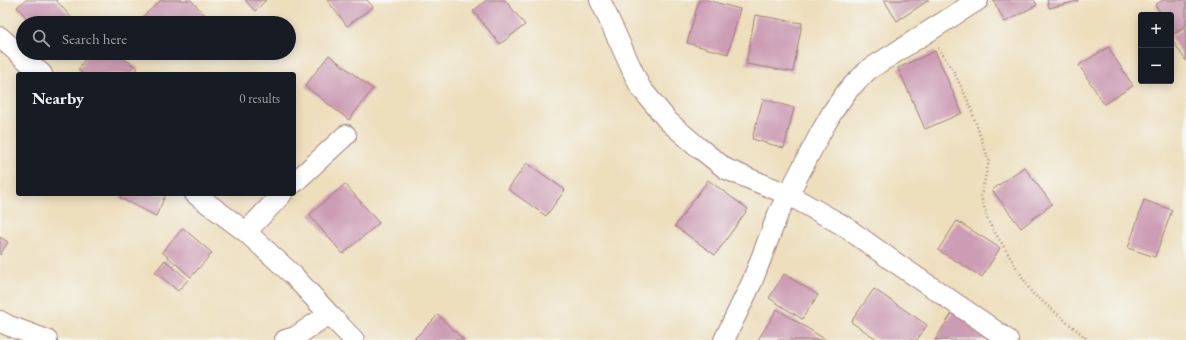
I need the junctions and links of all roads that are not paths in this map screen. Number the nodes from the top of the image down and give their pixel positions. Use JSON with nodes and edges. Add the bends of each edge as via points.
{"nodes":[{"id":1,"x":600,"y":0,"type":"edge"},
{"id":2,"x":978,"y":0,"type":"edge"},
{"id":3,"x":0,"y":38,"type":"edge"},
{"id":4,"x":16,"y":52,"type":"edge"},
{"id":5,"x":26,"y":60,"type":"edge"},
{"id":6,"x":40,"y":72,"type":"edge"},
{"id":7,"x":346,"y":135,"type":"dead end"},
{"id":8,"x":296,"y":181,"type":"edge"},
{"id":9,"x":789,"y":195,"type":"junction"},
{"id":10,"x":198,"y":196,"type":"edge"},
{"id":11,"x":280,"y":196,"type":"edge"},
{"id":12,"x":246,"y":232,"type":"junction"},
{"id":13,"x":329,"y":314,"type":"junction"},
{"id":14,"x":0,"y":321,"type":"edge"},
{"id":15,"x":47,"y":340,"type":"edge"},
{"id":16,"x":285,"y":340,"type":"edge"},
{"id":17,"x":354,"y":340,"type":"edge"},
{"id":18,"x":724,"y":340,"type":"edge"},
{"id":19,"x":1008,"y":340,"type":"edge"}],
"edges":[{"from":1,"to":9,"type":"street","via":[[640,87],[668,122],[726,169]]},
{"from":2,"to":9,"type":"street","via":[[868,70],[848,90],[808,155]]},
{"from":3,"to":4,"type":"street"},
{"from":5,"to":6,"type":"street"},
{"from":7,"to":8,"type":"street"},
{"from":9,"to":18,"type":"street","via":[[778,214],[752,282]]},
{"from":9,"to":19,"type":"street","via":[[844,226]]},
{"from":10,"to":12,"type":"street"},
{"from":11,"to":12,"type":"street"},
{"from":12,"to":13,"type":"street","via":[[292,274]]},
{"from":13,"to":16,"type":"street","via":[[295,337]]},
{"from":13,"to":17,"type":"street"},
{"from":14,"to":15,"type":"street"}]}
